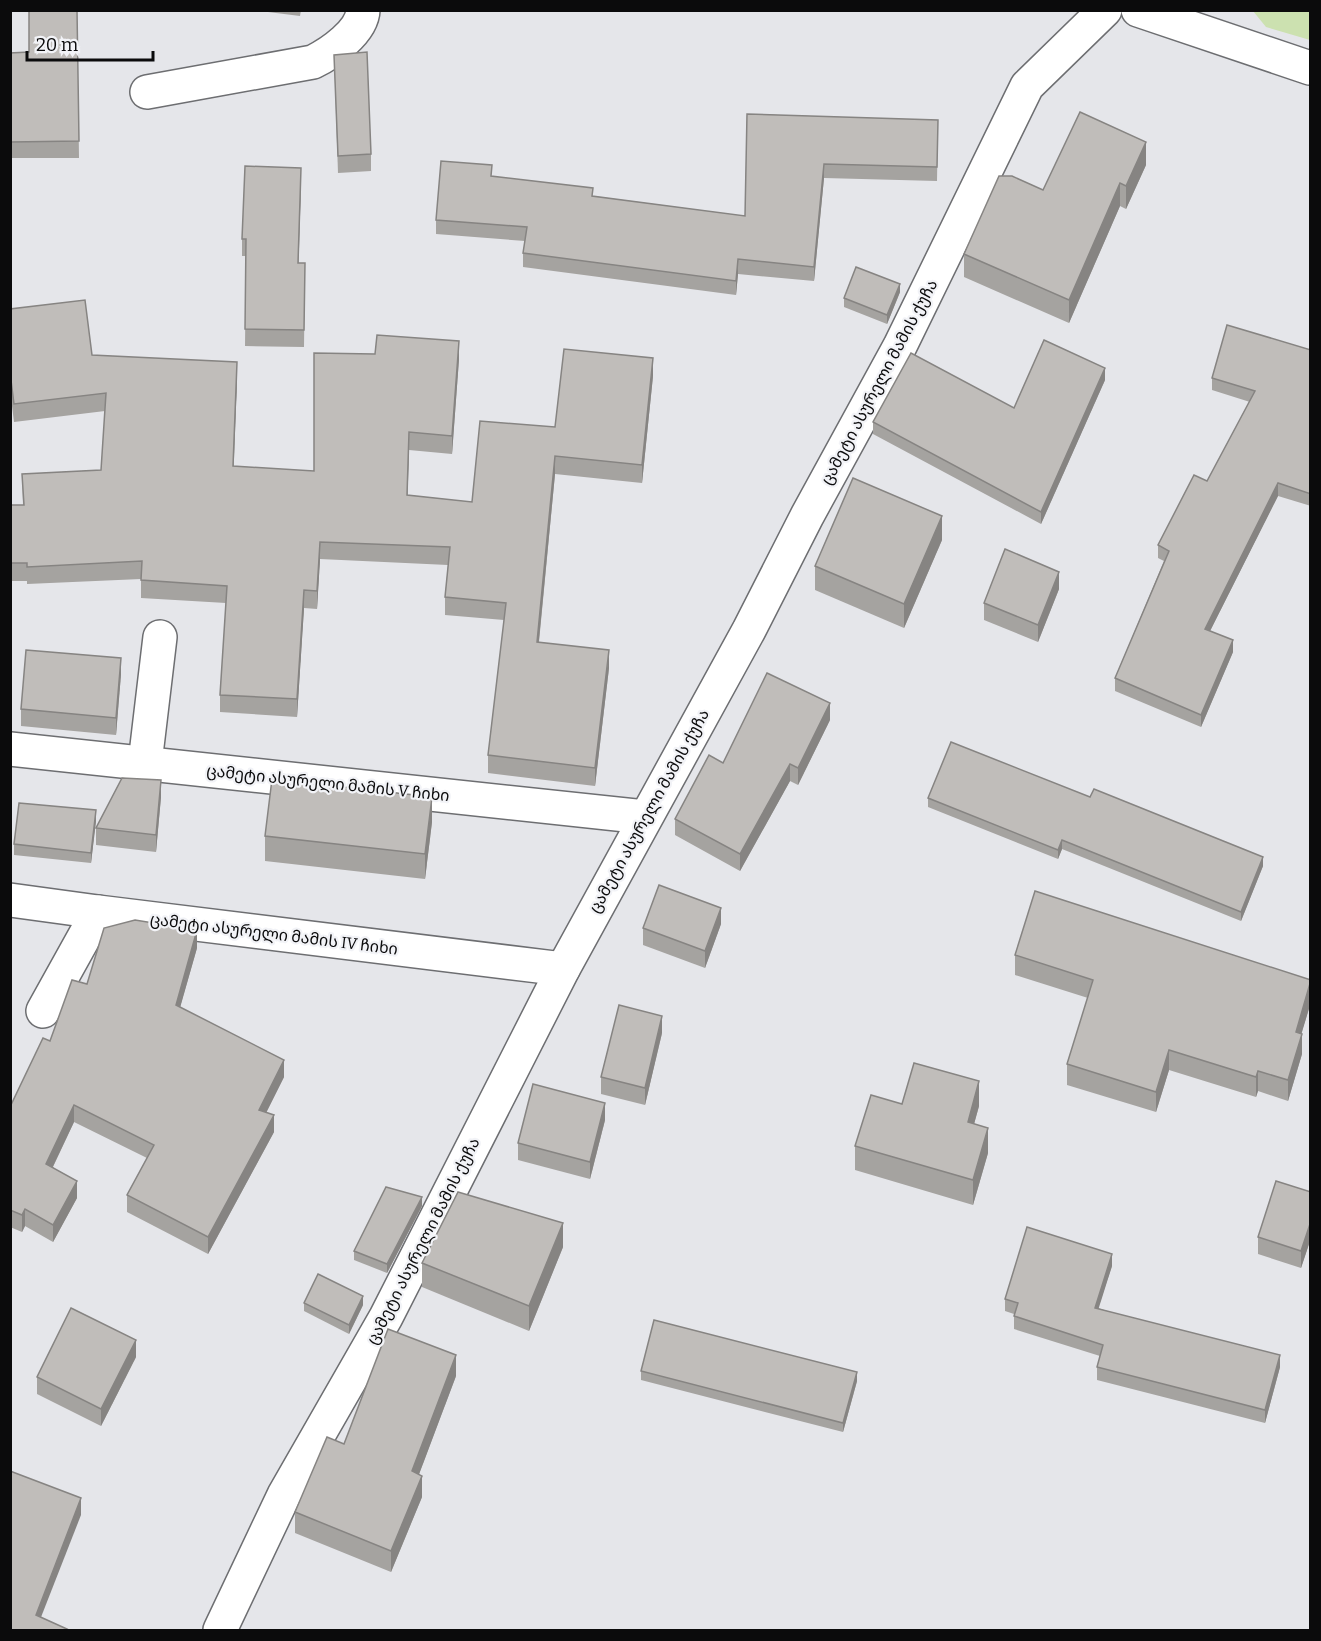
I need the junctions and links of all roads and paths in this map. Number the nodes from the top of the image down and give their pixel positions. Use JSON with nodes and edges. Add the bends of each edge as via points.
{"nodes":[{"id":1,"x":363,"y":10,"type":"edge"},
{"id":2,"x":1105,"y":10,"type":"edge"},
{"id":3,"x":1138,"y":10,"type":"edge"},
{"id":4,"x":1311,"y":68,"type":"edge"},
{"id":5,"x":147,"y":92,"type":"dead end"},
{"id":6,"x":160,"y":637,"type":"dead end"},
{"id":7,"x":10,"y":749,"type":"edge"},
{"id":8,"x":145,"y":763,"type":"junction"},
{"id":9,"x":645,"y":817,"type":"junction"},
{"id":10,"x":10,"y":900,"type":"edge"},
{"id":11,"x":98,"y":912,"type":"junction"},
{"id":12,"x":563,"y":969,"type":"junction"},
{"id":13,"x":43,"y":1011,"type":"dead end"},
{"id":14,"x":220,"y":1630,"type":"edge"}],
"edges":[{"from":1,"to":5,"type":"street","via":[[363,18],[331,53],[313,62]]},
{"from":2,"to":9,"type":"street","name":"ცამეტი ასურელი მამის ქუჩა","via":[[1027,86],[900,346]]},
{"from":3,"to":4,"type":"street"},
{"from":6,"to":8,"type":"street"},
{"from":7,"to":8,"type":"street","name":"ცამეტი ასურელი მამის V ჩიხი"},
{"from":8,"to":9,"type":"street","name":"ცამეტი ასურელი მამის V ჩიხი"},
{"from":9,"to":12,"type":"street","name":"ცამეტი ასურელი მამის ქუჩა"},
{"from":10,"to":11,"type":"street","name":"ცამეტი ასურელი მამის IV ჩიხი"},
{"from":11,"to":12,"type":"street","name":"ცამეტი ასურელი მამის IV ჩიხი"},
{"from":11,"to":13,"type":"street"},
{"from":12,"to":14,"type":"street","name":"ცამეტი ასურელი მამის ქუჩა","via":[[386,1317],[284,1495]]}]}
